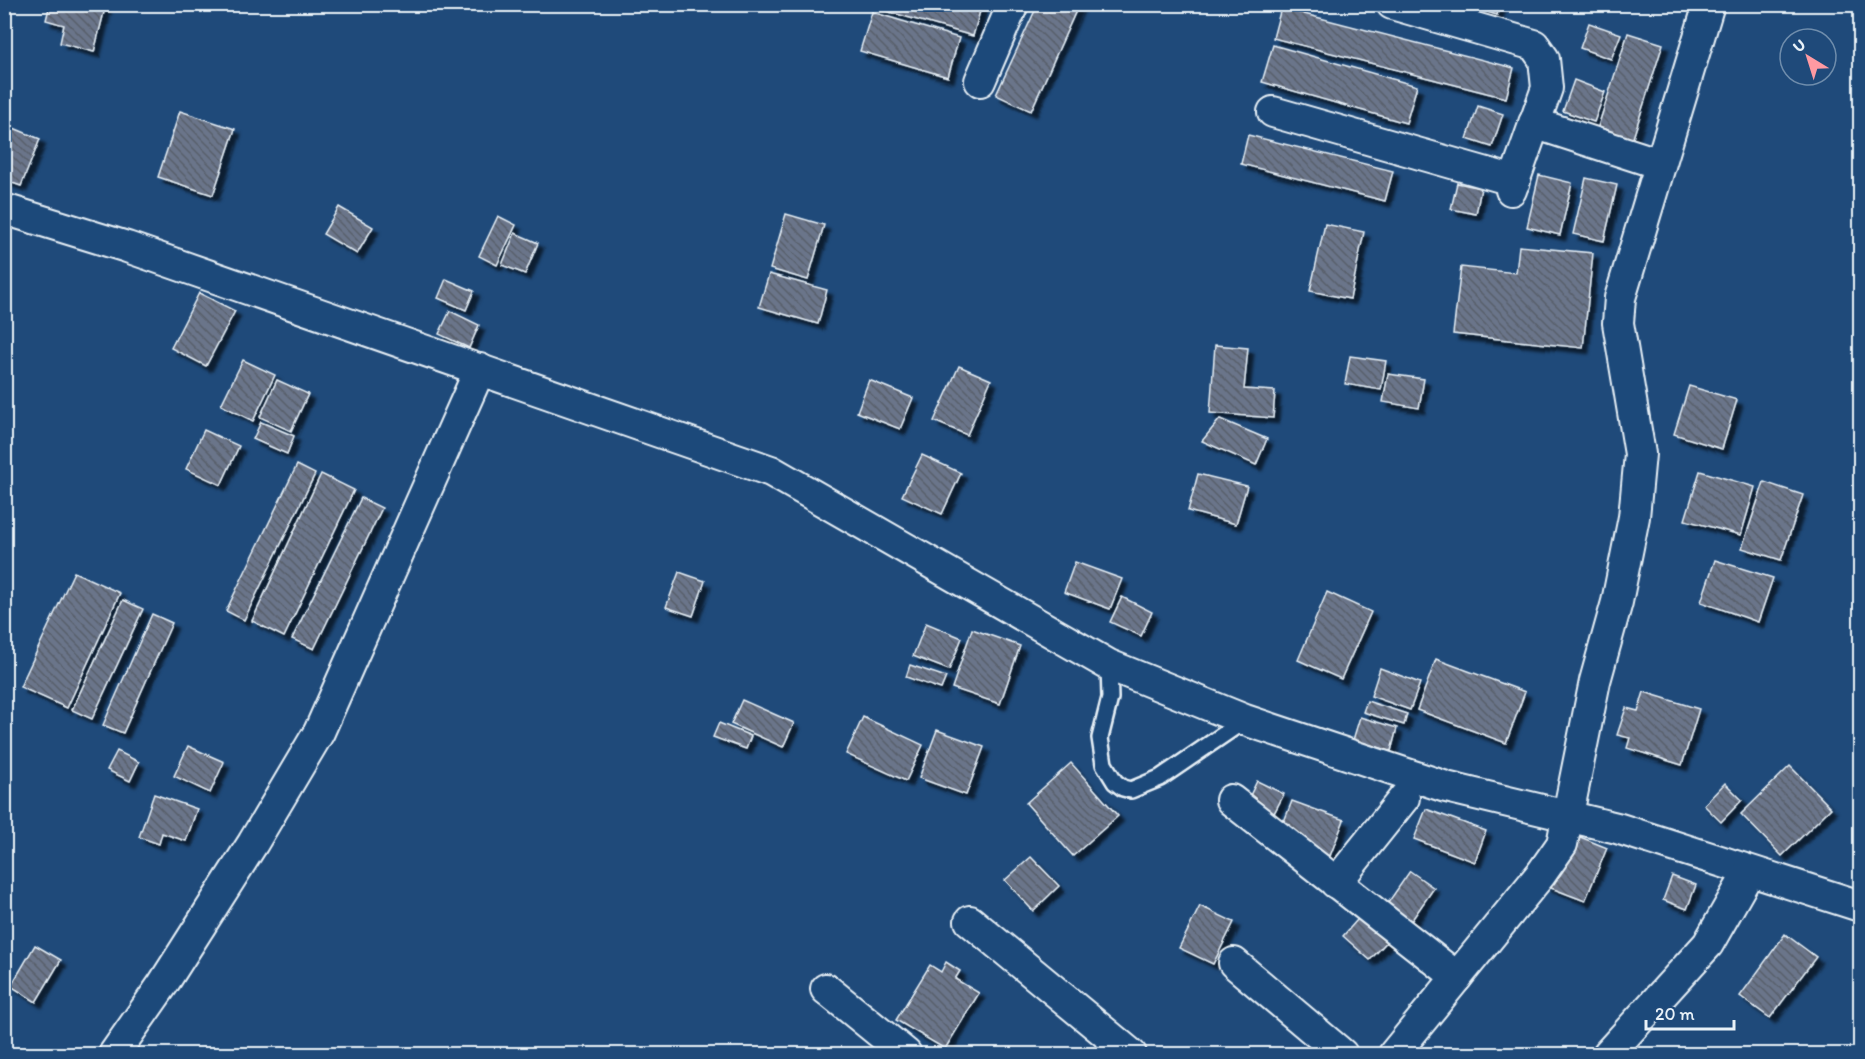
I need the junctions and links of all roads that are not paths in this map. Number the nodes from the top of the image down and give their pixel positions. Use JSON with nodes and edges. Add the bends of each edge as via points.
{"nodes":[{"id":1,"x":1012,"y":4,"type":"edge"},
{"id":2,"x":1392,"y":4,"type":"edge"},
{"id":3,"x":1709,"y":4,"type":"edge"},
{"id":4,"x":1441,"y":11,"type":"edge"},
{"id":5,"x":980,"y":81,"type":"dead end"},
{"id":6,"x":1273,"y":112,"type":"dead end"},
{"id":7,"x":1534,"y":123,"type":"junction"},
{"id":8,"x":1660,"y":164,"type":"junction"},
{"id":9,"x":4,"y":209,"type":"edge"},
{"id":10,"x":480,"y":369,"type":"junction"},
{"id":11,"x":1109,"y":665,"type":"junction"},
{"id":12,"x":1245,"y":720,"type":"junction"},
{"id":13,"x":1404,"y":798,"type":"dead end"},
{"id":14,"x":1231,"y":800,"type":"dead end"},
{"id":15,"x":1566,"y":816,"type":"junction"},
{"id":16,"x":1749,"y":872,"type":"junction"},
{"id":17,"x":1336,"y":883,"type":"junction"},
{"id":18,"x":1860,"y":906,"type":"edge"},
{"id":19,"x":970,"y":921,"type":"dead end"},
{"id":20,"x":1234,"y":963,"type":"dead end"},
{"id":21,"x":1456,"y":978,"type":"junction"},
{"id":22,"x":826,"y":989,"type":"dead end"},
{"id":23,"x":114,"y":1054,"type":"edge"},
{"id":24,"x":906,"y":1054,"type":"edge"},
{"id":25,"x":1131,"y":1054,"type":"edge"},
{"id":26,"x":1342,"y":1054,"type":"edge"},
{"id":27,"x":1394,"y":1054,"type":"edge"},
{"id":28,"x":1608,"y":1054,"type":"edge"}],
"edges":[{"from":1,"to":5,"type":"street"},
{"from":2,"to":4,"type":"street"},
{"from":3,"to":8,"type":"street"},
{"from":4,"to":7,"type":"street","via":[[1534,45],[1544,59],[1547,88]]},
{"from":6,"to":7,"type":"street","via":[[1513,185]]},
{"from":7,"to":8,"type":"street"},
{"from":8,"to":15,"type":"street","via":[[1623,290],[1618,323],[1640,454],[1634,517]]},
{"from":9,"to":10,"type":"street"},
{"from":10,"to":11,"type":"street","via":[[771,471]]},
{"from":10,"to":23,"type":"street","via":[[319,732],[183,954]]},
{"from":11,"to":12,"type":"street"},
{"from":11,"to":12,"type":"lane","via":[[1110,698],[1100,738],[1104,764],[1123,788],[1131,790],[1160,778]]},
{"from":12,"to":15,"type":"street","via":[[1446,787]]},
{"from":13,"to":17,"type":"street"},
{"from":14,"to":17,"type":"street"},
{"from":15,"to":16,"type":"street","via":[[1617,828]]},
{"from":15,"to":21,"type":"street","via":[[1562,844]]},
{"from":16,"to":18,"type":"street"},
{"from":16,"to":28,"type":"street","via":[[1708,944]]},
{"from":17,"to":21,"type":"street"},
{"from":19,"to":25,"type":"street"},
{"from":20,"to":26,"type":"street"},
{"from":21,"to":27,"type":"street"},
{"from":22,"to":24,"type":"street"}]}
